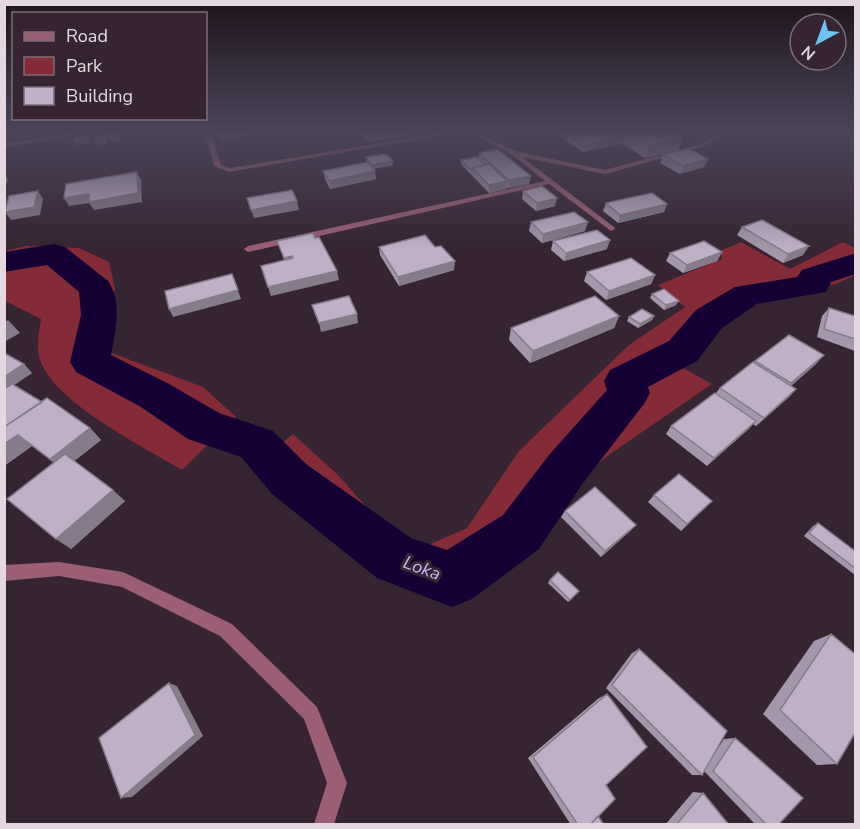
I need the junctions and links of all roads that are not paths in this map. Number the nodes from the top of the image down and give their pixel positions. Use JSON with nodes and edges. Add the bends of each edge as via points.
{"nodes":[{"id":1,"x":537,"y":172,"type":"edge"},
{"id":2,"x":550,"y":182,"type":"junction"},
{"id":3,"x":611,"y":230,"type":"dead end"},
{"id":4,"x":248,"y":249,"type":"dead end"},
{"id":5,"x":4,"y":573,"type":"edge"},
{"id":6,"x":324,"y":825,"type":"edge"}],
"edges":[{"from":1,"to":2,"type":"street"},
{"from":2,"to":3,"type":"street"},
{"from":2,"to":4,"type":"street"},
{"from":5,"to":6,"type":"street","via":[[59,569],[123,580],[226,630],[311,712],[337,783]]}]}
